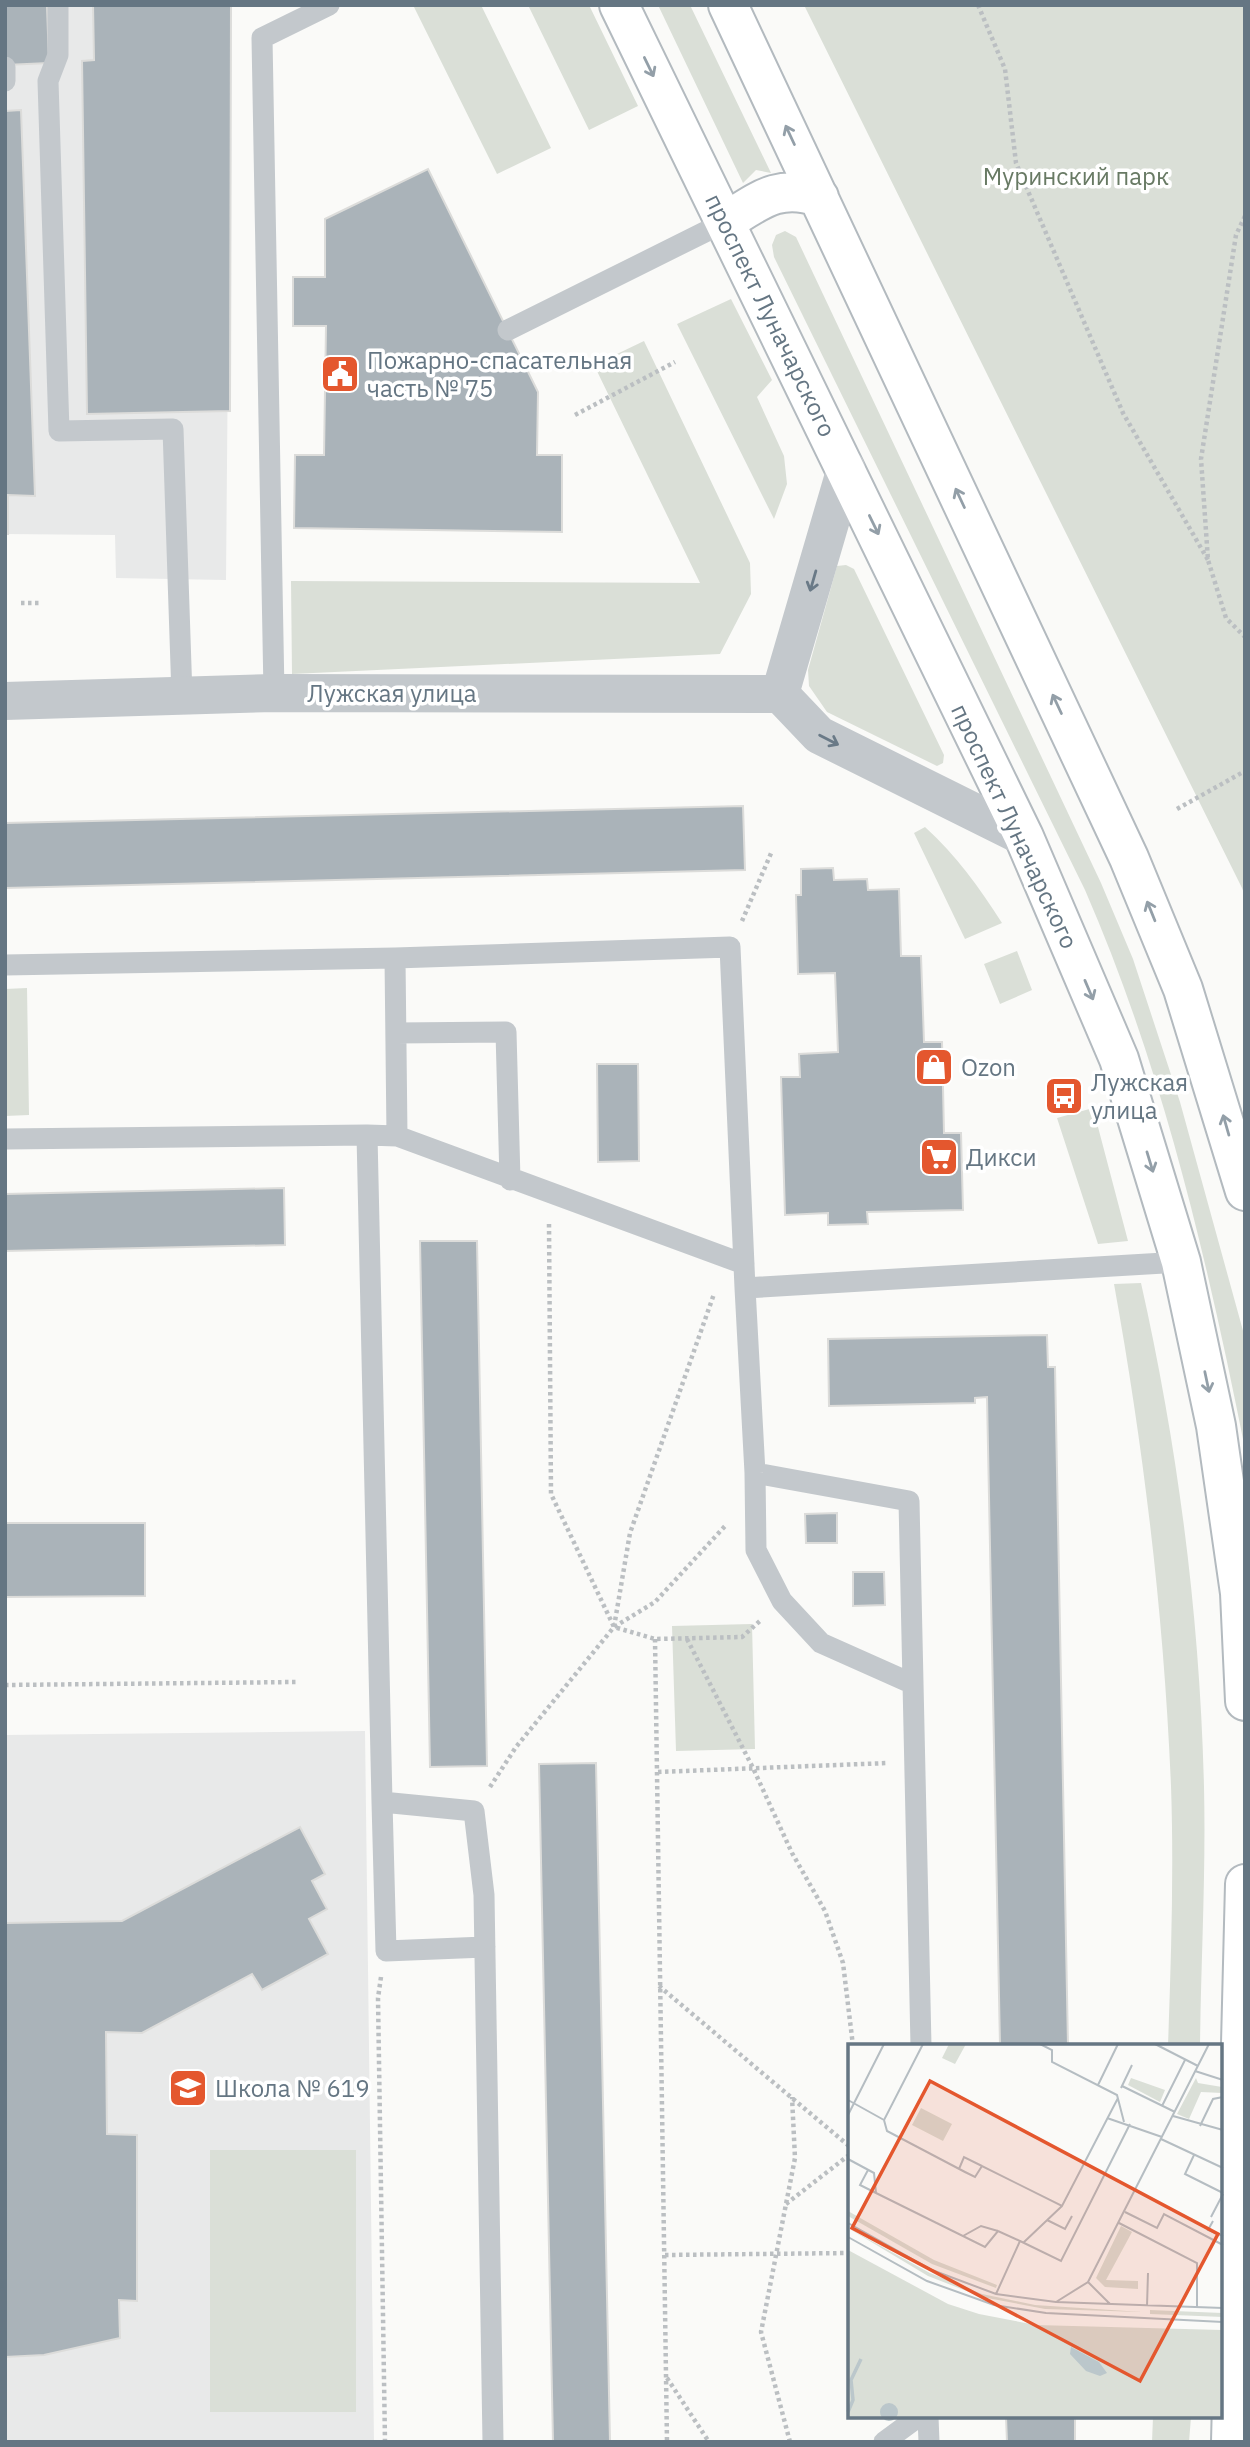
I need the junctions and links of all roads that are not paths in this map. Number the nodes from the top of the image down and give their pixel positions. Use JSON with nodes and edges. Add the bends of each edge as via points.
{"nodes":[{"id":1,"x":58,"y":5,"type":"edge"},
{"id":2,"x":329,"y":5,"type":"edge"},
{"id":3,"x":619,"y":5,"type":"edge"},
{"id":4,"x":728,"y":5,"type":"edge"},
{"id":5,"x":5,"y":67,"type":"edge"},
{"id":6,"x":5,"y":81,"type":"edge"},
{"id":7,"x":819,"y":197,"type":"junction"},
{"id":8,"x":725,"y":222,"type":"junction"},
{"id":9,"x":508,"y":330,"type":"dead end"},
{"id":10,"x":846,"y":468,"type":"junction"},
{"id":11,"x":274,"y":693,"type":"junction"},
{"id":12,"x":780,"y":694,"type":"junction"},
{"id":13,"x":182,"y":696,"type":"junction"},
{"id":14,"x":5,"y":701,"type":"edge"},
{"id":15,"x":1024,"y":837,"type":"junction"},
{"id":16,"x":395,"y":958,"type":"junction"},
{"id":17,"x":5,"y":965,"type":"edge"},
{"id":18,"x":396,"y":1033,"type":"junction"},
{"id":19,"x":367,"y":1135,"type":"junction"},
{"id":20,"x":397,"y":1136,"type":"junction"},
{"id":21,"x":5,"y":1139,"type":"edge"},
{"id":22,"x":510,"y":1180,"type":"junction"},
{"id":23,"x":1245,"y":1191,"type":"edge"},
{"id":24,"x":1181,"y":1262,"type":"junction"},
{"id":25,"x":744,"y":1264,"type":"junction"},
{"id":26,"x":745,"y":1288,"type":"junction"},
{"id":27,"x":754,"y":1483,"type":"junction"},
{"id":28,"x":913,"y":1684,"type":"junction"},
{"id":29,"x":1245,"y":1702,"type":"edge"},
{"id":30,"x":382,"y":1802,"type":"junction"},
{"id":31,"x":1245,"y":1884,"type":"edge"},
{"id":32,"x":485,"y":1947,"type":"junction"},
{"id":33,"x":921,"y":2044,"type":"edge"},
{"id":34,"x":915,"y":2419,"type":"edge"},
{"id":35,"x":928,"y":2419,"type":"edge"},
{"id":36,"x":493,"y":2442,"type":"edge"},
{"id":37,"x":884,"y":2442,"type":"edge"},
{"id":38,"x":929,"y":2442,"type":"edge"},
{"id":39,"x":1231,"y":2442,"type":"edge"}],
"edges":[{"from":1,"to":13,"type":"lane","via":[[58,55],[48,80],[59,431],[173,429]]},
{"from":2,"to":11,"type":"lane","via":[[262,38]]},
{"from":3,"to":8,"type":"main road","name":"проспект Луначарского","one_way":true},
{"from":7,"to":4,"type":"main road","one_way":true},
{"from":5,"to":6,"type":"lane"},
{"from":7,"to":8,"type":"main road","via":[[799,190],[773,193]]},
{"from":23,"to":7,"type":"main road","one_way":true,"via":[[1183,989],[1129,858]]},
{"from":8,"to":9,"type":"lane"},
{"from":8,"to":10,"type":"main road","name":"проспект Луначарского"},
{"from":10,"to":12,"type":"street","one_way":true},
{"from":10,"to":15,"type":"main road","name":"проспект Луначарского","one_way":true},
{"from":11,"to":12,"type":"street","name":"Лужская улица"},
{"from":11,"to":13,"type":"street","name":"Лужская улица"},
{"from":12,"to":15,"type":"street","one_way":true,"via":[[819,735]]},
{"from":13,"to":14,"type":"street","name":"Лужская улица"},
{"from":15,"to":24,"type":"main road","name":"проспект Луначарского","one_way":true,"via":[[1119,1059]]},
{"from":16,"to":17,"type":"lane"},
{"from":16,"to":18,"type":"lane"},
{"from":16,"to":25,"type":"lane","via":[[730,947]]},
{"from":18,"to":20,"type":"lane"},
{"from":18,"to":22,"type":"lane","via":[[506,1032]]},
{"from":19,"to":20,"type":"lane"},
{"from":19,"to":21,"type":"lane"},
{"from":19,"to":30,"type":"lane"},
{"from":20,"to":22,"type":"lane"},
{"from":22,"to":25,"type":"lane"},
{"from":24,"to":26,"type":"lane"},
{"from":24,"to":29,"type":"main road","name":"проспект Луначарского","one_way":true,"via":[[1216,1426],[1240,1593]]},
{"from":25,"to":26,"type":"lane"},
{"from":26,"to":27,"type":"lane"},
{"from":27,"to":28,"type":"lane","via":[[756,1550],[782,1601],[821,1643]]},
{"from":27,"to":28,"type":"lane","via":[[909,1501]]},
{"from":28,"to":33,"type":"lane"},
{"from":30,"to":32,"type":"lane","via":[[474,1811]]},
{"from":30,"to":32,"type":"lane","via":[[386,1951]]},
{"from":31,"to":39,"type":"main road"},
{"from":32,"to":36,"type":"lane"},
{"from":34,"to":37,"type":"lane"},
{"from":35,"to":38,"type":"lane"}]}
